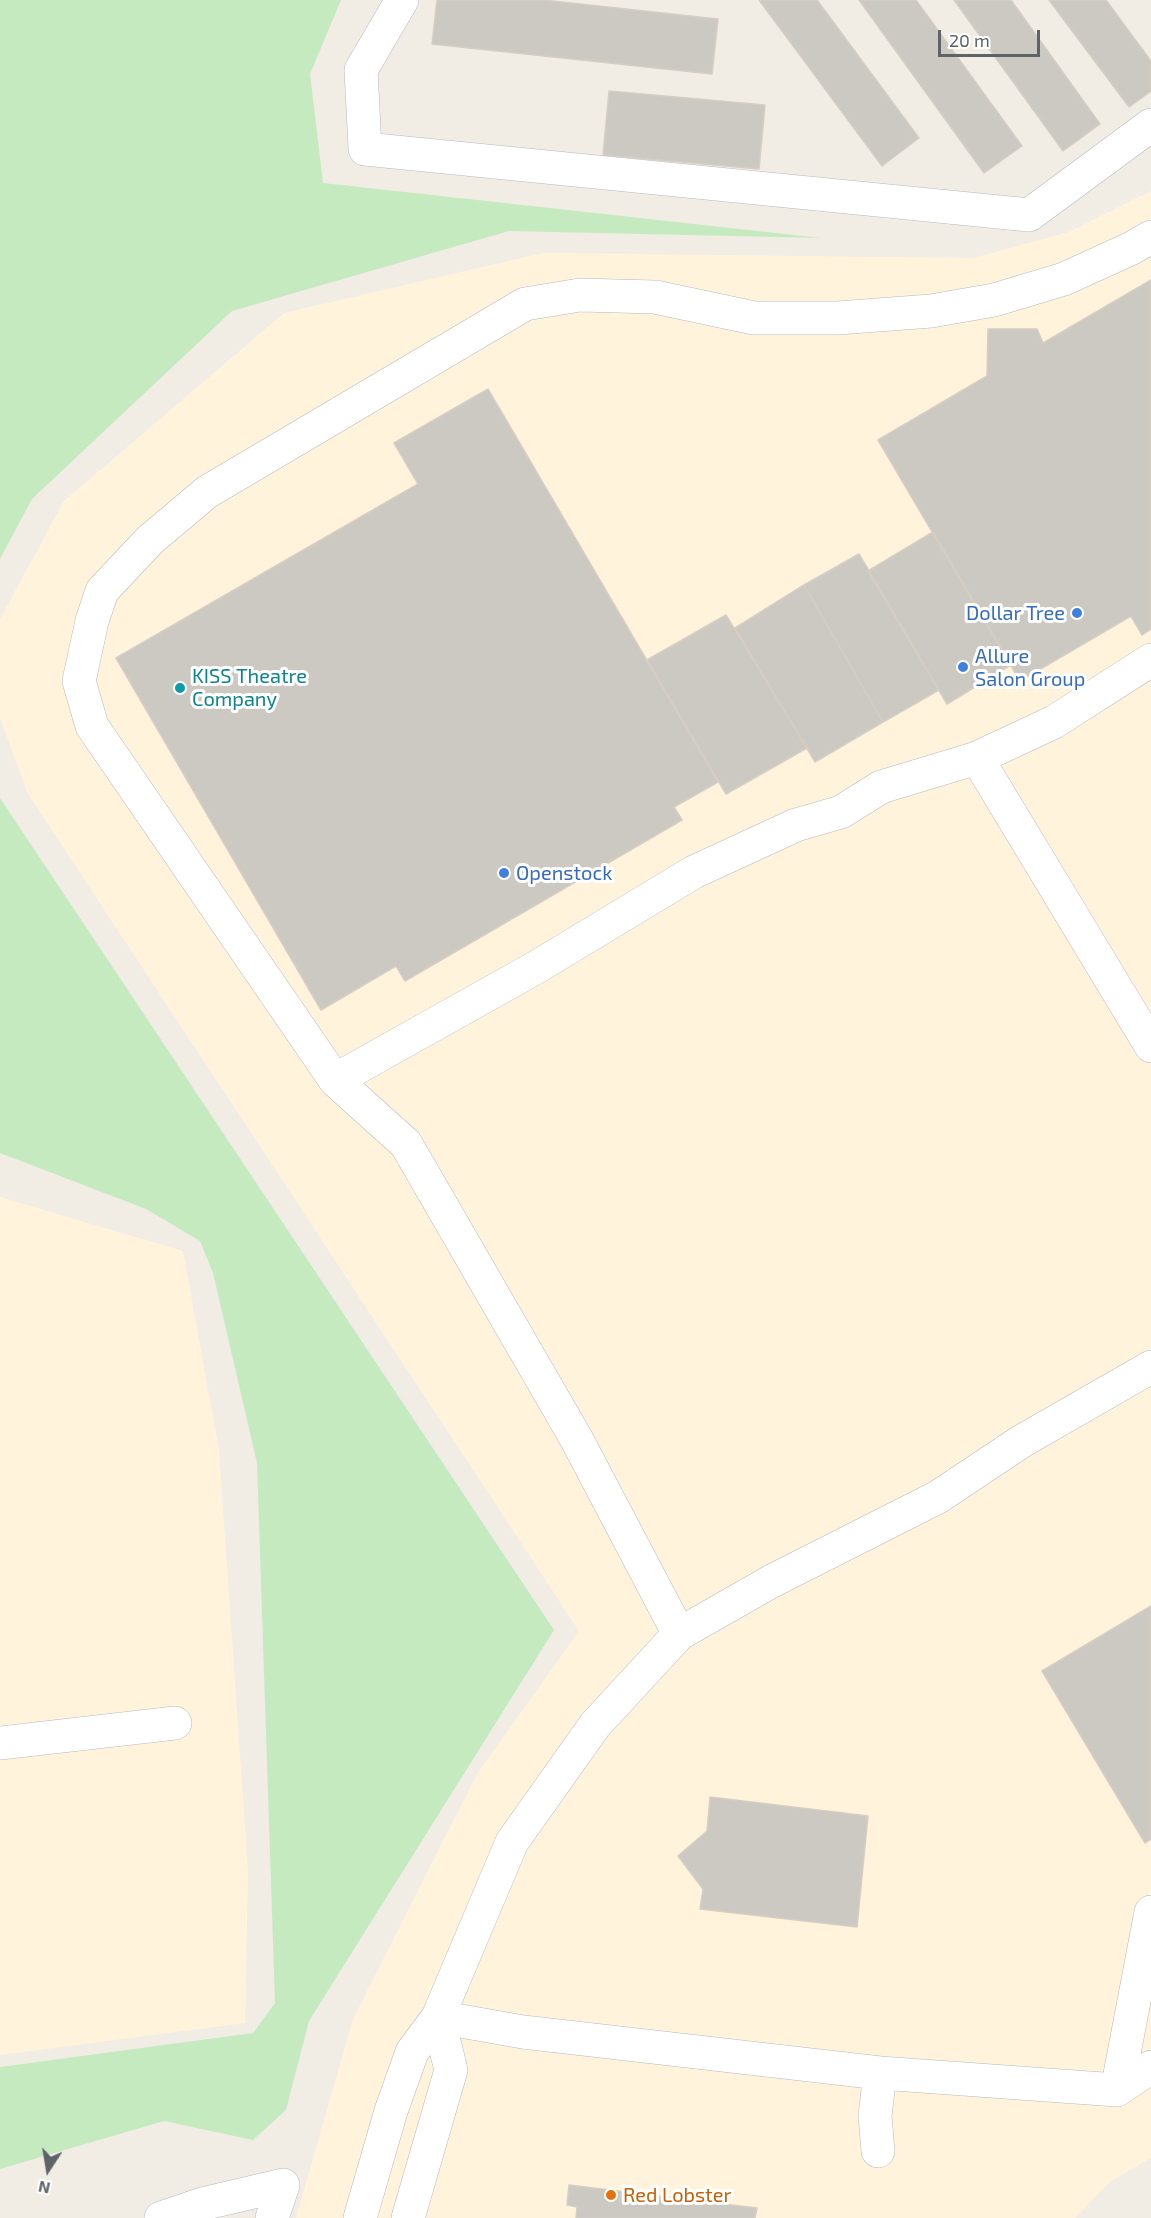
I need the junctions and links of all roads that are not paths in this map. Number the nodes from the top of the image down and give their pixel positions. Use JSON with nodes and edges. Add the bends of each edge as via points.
{"nodes":[{"id":1,"x":402,"y":0,"type":"edge"},
{"id":2,"x":1151,"y":125,"type":"edge"},
{"id":3,"x":1151,"y":237,"type":"edge"},
{"id":4,"x":1151,"y":660,"type":"edge"},
{"id":5,"x":977,"y":758,"type":"junction"},
{"id":6,"x":1151,"y":1046,"type":"edge"},
{"id":7,"x":335,"y":1080,"type":"junction"},
{"id":8,"x":1151,"y":1367,"type":"edge"},
{"id":9,"x":679,"y":1634,"type":"junction"},
{"id":10,"x":175,"y":1723,"type":"dead end"},
{"id":11,"x":0,"y":1743,"type":"edge"},
{"id":12,"x":1151,"y":1912,"type":"edge"},
{"id":13,"x":438,"y":2017,"type":"junction"},
{"id":14,"x":1151,"y":2067,"type":"edge"},
{"id":15,"x":880,"y":2073,"type":"junction"},
{"id":16,"x":1117,"y":2090,"type":"junction"},
{"id":17,"x":878,"y":2151,"type":"dead end"},
{"id":18,"x":200,"y":2211,"type":"edge"},
{"id":19,"x":161,"y":2218,"type":"edge"},
{"id":20,"x":272,"y":2218,"type":"edge"},
{"id":21,"x":360,"y":2218,"type":"edge"},
{"id":22,"x":408,"y":2218,"type":"edge"}],
"edges":[{"from":1,"to":2,"type":"lane","via":[[361,70],[365,149],[1029,215]]},
{"from":3,"to":7,"type":"lane","via":[[1064,279],[994,300],[931,311],[838,318],[754,318],[655,297],[580,295],[525,304],[207,492],[150,540],[102,591],[92,621],[79,681],[92,726]]},
{"from":4,"to":5,"type":"lane","via":[[1054,722]]},
{"from":5,"to":6,"type":"lane"},
{"from":5,"to":7,"type":"lane","via":[[881,787],[841,812],[796,825],[694,872],[514,980]]},
{"from":7,"to":9,"type":"lane","via":[[406,1144],[577,1440]]},
{"from":8,"to":9,"type":"lane","via":[[1022,1441],[938,1497],[772,1581]]},
{"from":9,"to":13,"type":"lane","via":[[595,1725],[512,1842]]},
{"from":10,"to":11,"type":"lane"},
{"from":12,"to":16,"type":"lane"},
{"from":13,"to":15,"type":"lane","via":[[523,2032]]},
{"from":13,"to":21,"type":"lane","via":[[412,2052]]},
{"from":13,"to":22,"type":"lane","via":[[451,2070]]},
{"from":14,"to":16,"type":"lane"},
{"from":15,"to":16,"type":"lane"},
{"from":15,"to":17,"type":"lane","via":[[874,2116]]},
{"from":18,"to":19,"type":"lane"},
{"from":18,"to":20,"type":"lane","via":[[283,2185]]}]}
